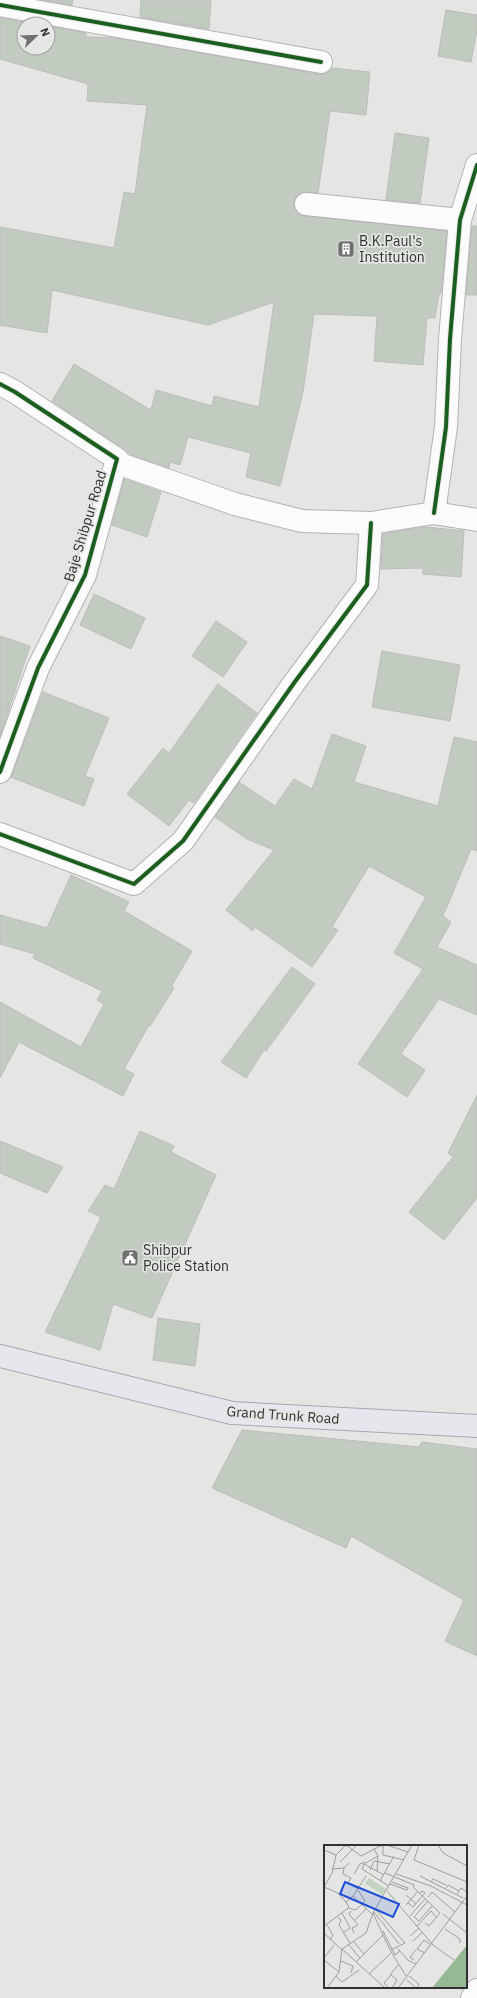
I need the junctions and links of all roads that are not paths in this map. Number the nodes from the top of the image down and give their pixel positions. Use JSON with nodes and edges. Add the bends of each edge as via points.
{"nodes":[{"id":1,"x":0,"y":5,"type":"edge"},
{"id":2,"x":321,"y":62,"type":"dead end"},
{"id":3,"x":477,"y":165,"type":"edge"},
{"id":4,"x":306,"y":204,"type":"dead end"},
{"id":5,"x":460,"y":220,"type":"junction"},
{"id":6,"x":0,"y":384,"type":"edge"},
{"id":7,"x":117,"y":463,"type":"junction"},
{"id":8,"x":434,"y":514,"type":"junction"},
{"id":9,"x":477,"y":520,"type":"edge"},
{"id":10,"x":371,"y":523,"type":"junction"},
{"id":11,"x":0,"y":772,"type":"edge"},
{"id":12,"x":0,"y":834,"type":"edge"},
{"id":13,"x":0,"y":1356,"type":"edge"},
{"id":14,"x":477,"y":1426,"type":"edge"},
{"id":15,"x":477,"y":1990,"type":"edge"},
{"id":16,"x":472,"y":1998,"type":"edge"}],
"edges":[{"from":1,"to":2,"type":"street"},
{"from":3,"to":5,"type":"street"},
{"from":4,"to":5,"type":"street"},
{"from":5,"to":8,"type":"street","via":[[446,427]]},
{"from":6,"to":7,"type":"street","name":"Baje Shibpur Road","via":[[117,459]]},
{"from":7,"to":10,"type":"street","via":[[235,504],[302,521]]},
{"from":7,"to":11,"type":"street","name":"Baje Shibpur Road","via":[[85,575],[38,668]]},
{"from":8,"to":9,"type":"street"},
{"from":8,"to":10,"type":"street"},
{"from":10,"to":12,"type":"street","via":[[367,585],[294,683],[183,841],[134,884]]},
{"from":13,"to":14,"type":"main road","name":"Grand Trunk Road","via":[[232,1413]]},
{"from":15,"to":16,"type":"street"}]}
